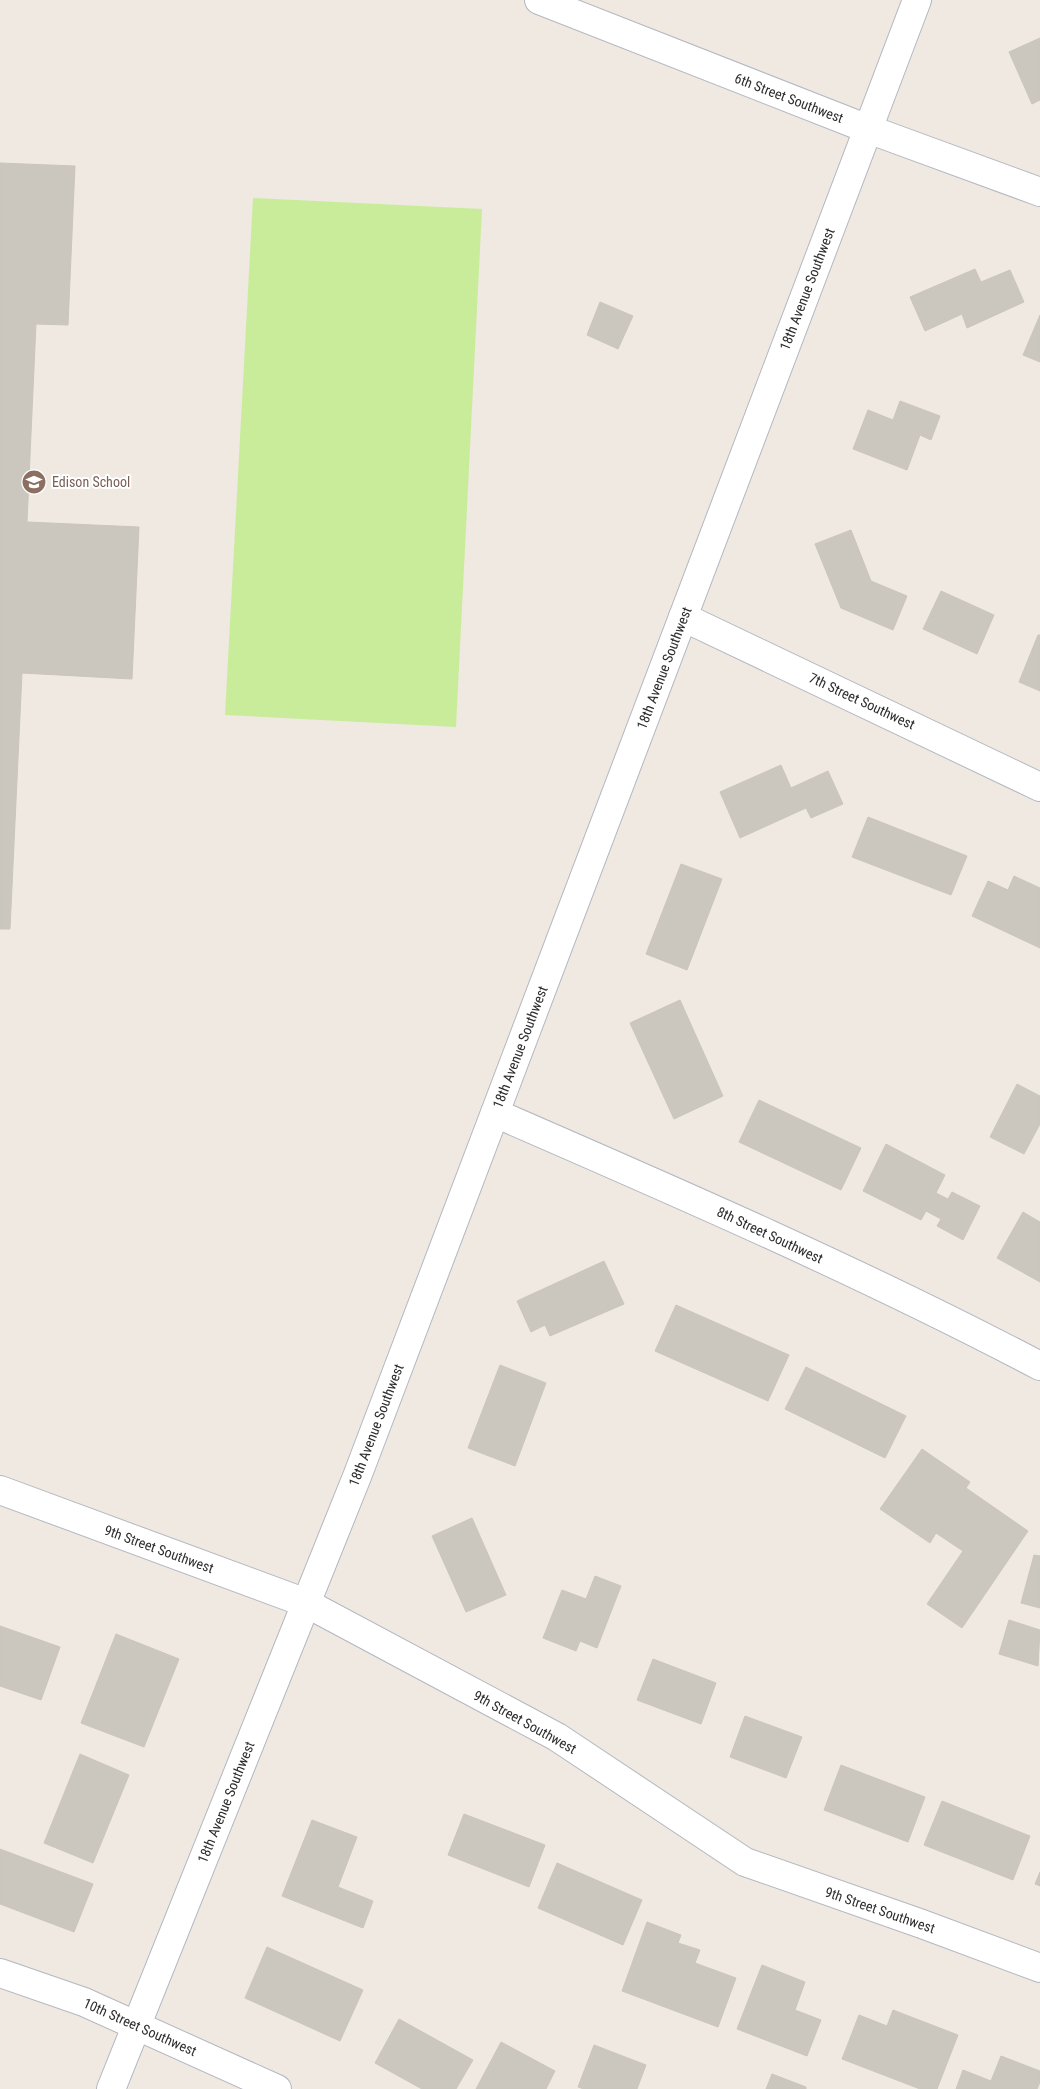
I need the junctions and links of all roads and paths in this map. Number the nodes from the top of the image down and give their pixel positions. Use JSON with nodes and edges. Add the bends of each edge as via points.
{"nodes":[{"id":1,"x":539,"y":0,"type":"edge"},
{"id":2,"x":918,"y":0,"type":"edge"},
{"id":3,"x":868,"y":129,"type":"junction"},
{"id":4,"x":1040,"y":192,"type":"edge"},
{"id":5,"x":684,"y":616,"type":"junction"},
{"id":6,"x":1040,"y":787,"type":"edge"},
{"id":7,"x":495,"y":1113,"type":"junction"},
{"id":8,"x":1040,"y":1366,"type":"edge"},
{"id":9,"x":0,"y":1490,"type":"edge"},
{"id":10,"x":306,"y":1603,"type":"junction"},
{"id":11,"x":1040,"y":1968,"type":"edge"},
{"id":12,"x":0,"y":1973,"type":"edge"},
{"id":13,"x":137,"y":2025,"type":"junction"},
{"id":14,"x":111,"y":2089,"type":"edge"},
{"id":15,"x":277,"y":2089,"type":"edge"}],
"edges":[{"from":1,"to":3,"type":"street","name":"6th Street Southwest"},
{"from":2,"to":3,"type":"street","name":"18th Avenue Southwest"},
{"from":3,"to":4,"type":"street","name":"6th Street Southwest"},
{"from":3,"to":5,"type":"street","name":"18th Avenue Southwest"},
{"from":5,"to":6,"type":"street","name":"7th Street Southwest"},
{"from":5,"to":7,"type":"street","name":"18th Avenue Southwest"},
{"from":7,"to":8,"type":"street","name":"8th Street Southwest","via":[[727,1214],[945,1316]]},
{"from":7,"to":10,"type":"street","name":"18th Avenue Southwest"},
{"from":9,"to":10,"type":"street","name":"9th Street Southwest"},
{"from":10,"to":11,"type":"street","name":"9th Street Southwest","via":[[557,1737],[745,1862]]},
{"from":10,"to":13,"type":"street","name":"18th Avenue Southwest"},
{"from":12,"to":13,"type":"street","name":"10th Street Southwest","via":[[84,2002]]},
{"from":13,"to":14,"type":"street","name":"18th Avenue Southwest"},
{"from":13,"to":15,"type":"street","name":"10th Street Southwest"}]}
